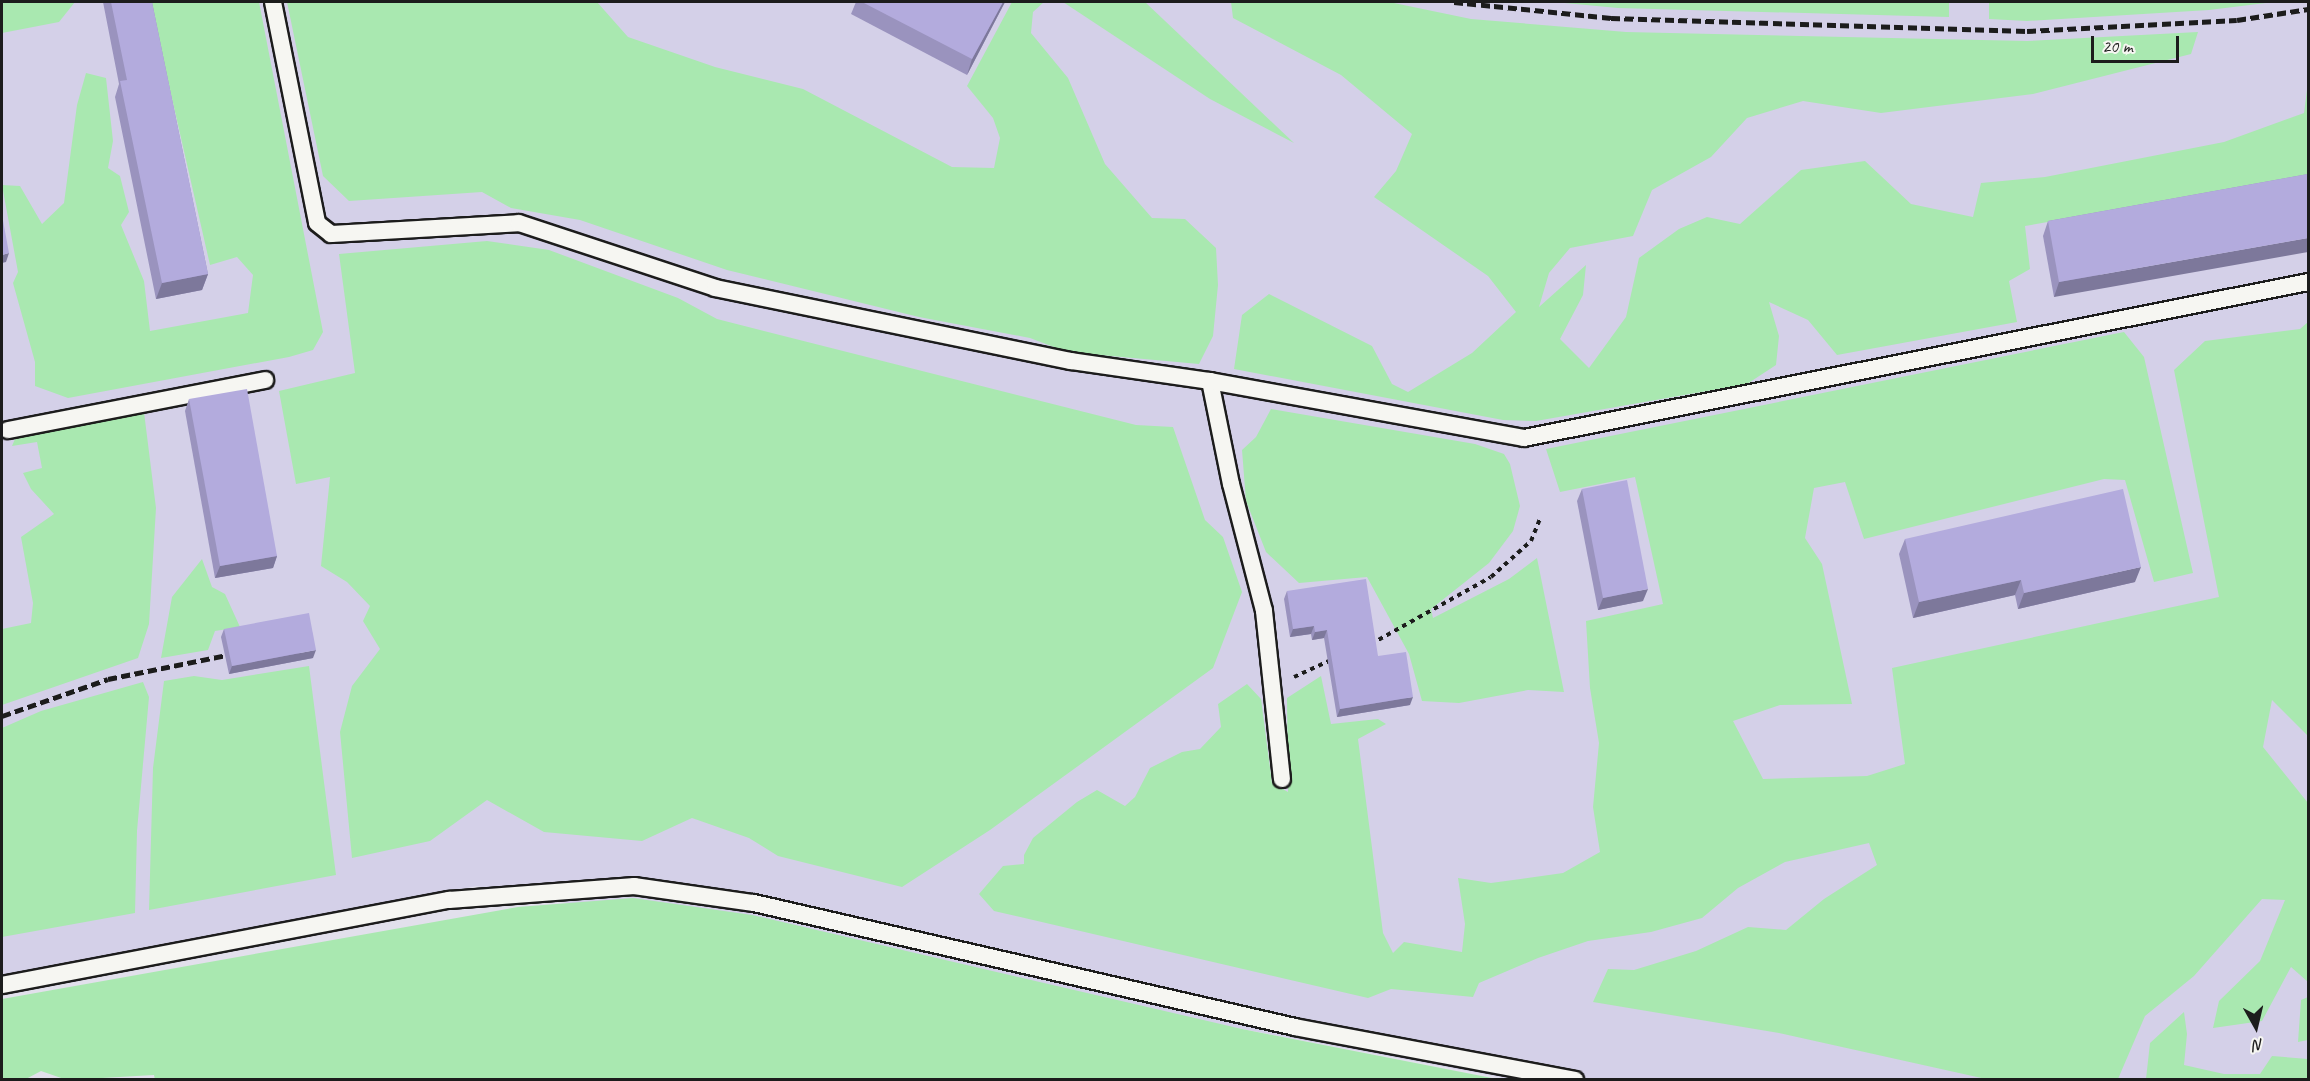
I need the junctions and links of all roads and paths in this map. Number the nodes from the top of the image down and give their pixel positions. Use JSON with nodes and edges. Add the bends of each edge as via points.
{"nodes":[{"id":1,"x":273,"y":2,"type":"edge"},
{"id":2,"x":2308,"y":282,"type":"edge"},
{"id":3,"x":265,"y":380,"type":"dead end"},
{"id":4,"x":1210,"y":381,"type":"junction"},
{"id":5,"x":8,"y":430,"type":"dead end"},
{"id":6,"x":1540,"y":519,"type":"dead end"},
{"id":7,"x":1366,"y":646,"type":"edge"},
{"id":8,"x":1336,"y":658,"type":"edge"},
{"id":9,"x":1272,"y":687,"type":"junction"},
{"id":10,"x":1282,"y":779,"type":"dead end"},
{"id":11,"x":2,"y":985,"type":"edge"},
{"id":12,"x":1575,"y":1080,"type":"edge"}],
"edges":[{"from":1,"to":4,"type":"lane","via":[[317,222],[331,234],[519,223],[714,288],[1071,361]]},
{"from":2,"to":4,"type":"lane","via":[[1524,438]]},
{"from":3,"to":5,"type":"lane"},
{"from":4,"to":9,"type":"lane","via":[[1231,484],[1264,611]]},
{"from":6,"to":7,"type":"path","via":[[1531,541],[1491,577]]},
{"from":8,"to":9,"type":"path"},
{"from":9,"to":10,"type":"lane"},
{"from":11,"to":12,"type":"lane","via":[[449,900],[634,886],[754,903],[1295,1027]]}]}
